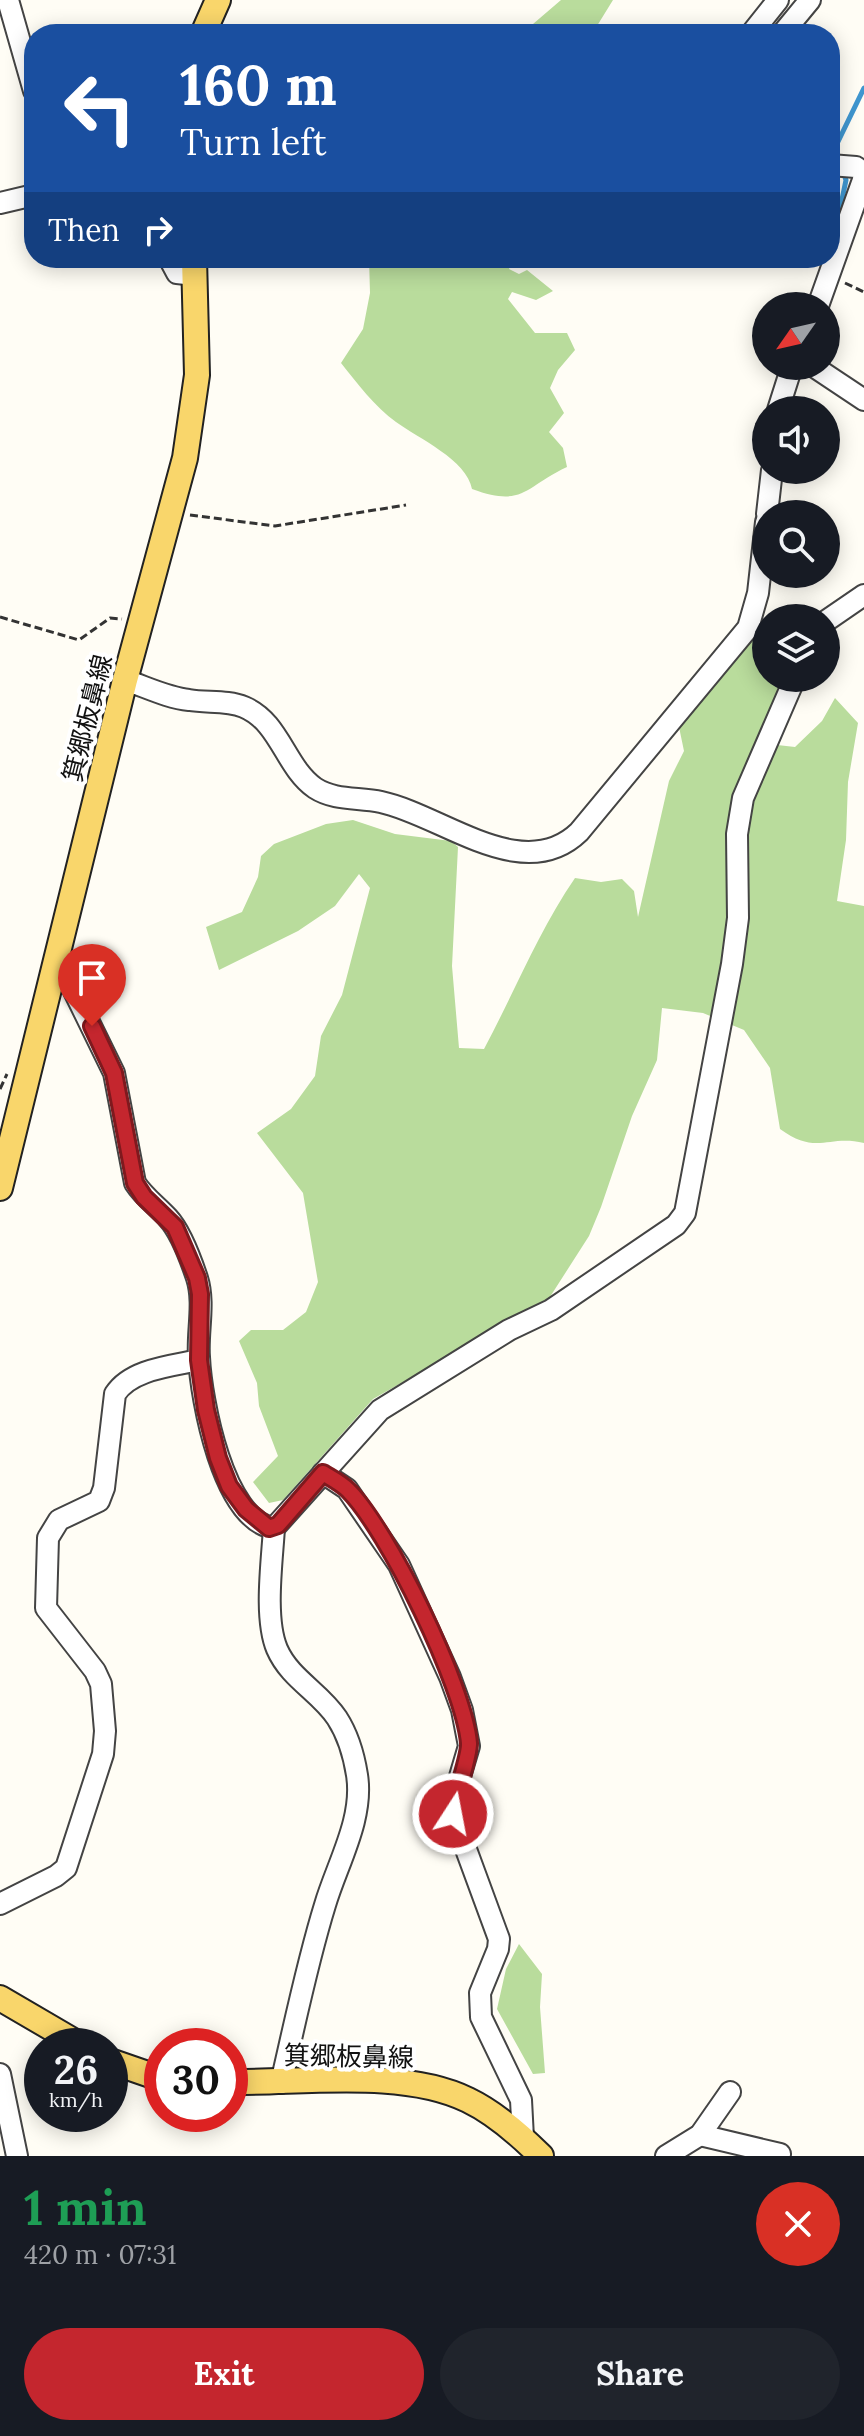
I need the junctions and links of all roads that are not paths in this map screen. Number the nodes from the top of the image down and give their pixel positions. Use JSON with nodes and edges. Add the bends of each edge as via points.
{"nodes":[{"id":1,"x":8,"y":0,"type":"edge"},
{"id":2,"x":218,"y":0,"type":"edge"},
{"id":3,"x":778,"y":0,"type":"edge"},
{"id":4,"x":810,"y":0,"type":"edge"},
{"id":5,"x":207,"y":24,"type":"edge"},
{"id":6,"x":759,"y":24,"type":"edge"},
{"id":7,"x":790,"y":24,"type":"edge"},
{"id":8,"x":24,"y":56,"type":"edge"},
{"id":9,"x":840,"y":166,"type":"edge"},
{"id":10,"x":864,"y":175,"type":"edge"},
{"id":11,"x":24,"y":197,"type":"edge"},
{"id":12,"x":0,"y":203,"type":"edge"},
{"id":13,"x":840,"y":248,"type":"edge"},
{"id":14,"x":174,"y":268,"type":"edge"},
{"id":15,"x":192,"y":268,"type":"edge"},
{"id":16,"x":195,"y":268,"type":"edge"},
{"id":17,"x":834,"y":268,"type":"edge"},
{"id":18,"x":824,"y":292,"type":"edge"},
{"id":19,"x":834,"y":380,"type":"edge"},
{"id":20,"x":864,"y":400,"type":"edge"},
{"id":21,"x":759,"y":588,"type":"edge"},
{"id":22,"x":864,"y":595,"type":"edge"},
{"id":23,"x":840,"y":611,"type":"edge"},
{"id":24,"x":125,"y":680,"type":"junction"},
{"id":25,"x":789,"y":692,"type":"edge"},
{"id":26,"x":55,"y":963,"type":"junction"},
{"id":27,"x":0,"y":1188,"type":"edge"},
{"id":28,"x":199,"y":1360,"type":"junction"},
{"id":29,"x":323,"y":1473,"type":"junction"},
{"id":30,"x":274,"y":1528,"type":"junction"},
{"id":31,"x":0,"y":1904,"type":"edge"},
{"id":32,"x":0,"y":1998,"type":"edge"},
{"id":33,"x":51,"y":2028,"type":"edge"},
{"id":34,"x":0,"y":2074,"type":"edge"},
{"id":35,"x":248,"y":2082,"type":"edge"},
{"id":36,"x":281,"y":2083,"type":"junction"},
{"id":37,"x":730,"y":2092,"type":"dead end"},
{"id":38,"x":700,"y":2135,"type":"junction"},
{"id":39,"x":523,"y":2138,"type":"junction"},
{"id":40,"x":780,"y":2154,"type":"edge"},
{"id":41,"x":17,"y":2156,"type":"edge"},
{"id":42,"x":541,"y":2156,"type":"edge"},
{"id":43,"x":666,"y":2156,"type":"edge"}],
"edges":[{"from":1,"to":8,"type":"street"},
{"from":2,"to":5,"type":"main road"},
{"from":3,"to":6,"type":"street"},
{"from":4,"to":7,"type":"street"},
{"from":9,"to":10,"type":"street","via":[[856,167]]},
{"from":10,"to":13,"type":"street"},
{"from":11,"to":12,"type":"street"},
{"from":14,"to":15,"type":"street","via":[[177,273]]},
{"from":16,"to":24,"type":"main road","name":"箕郷板鼻線","via":[[194,412]]},
{"from":17,"to":18,"type":"street"},
{"from":19,"to":20,"type":"street"},
{"from":21,"to":24,"type":"street","via":[[748,628],[589,821],[566,843],[546,851],[512,852],[382,802],[318,790],[256,713],[236,704],[180,699]]},
{"from":22,"to":23,"type":"street"},
{"from":24,"to":26,"type":"main road","name":"箕郷板鼻線"},
{"from":25,"to":29,"type":"street","via":[[743,798],[732,964],[685,1213],[676,1225],[551,1310],[380,1410]]},
{"from":26,"to":27,"type":"main road","name":"箕郷板鼻線"},
{"from":26,"to":28,"type":"street","via":[[114,1073],[135,1183],[175,1227],[197,1278]]},
{"from":28,"to":30,"type":"street","via":[[206,1410],[229,1486],[246,1509]]},
{"from":28,"to":31,"type":"street","via":[[121,1384],[115,1394],[99,1501],[59,1520],[48,1538],[46,1608],[101,1684],[103,1754],[66,1868]]},
{"from":29,"to":30,"type":"street"},
{"from":29,"to":39,"type":"street","via":[[347,1489],[399,1565],[462,1710],[469,1746],[453,1814],[499,1939],[480,1993],[481,2017],[521,2100]]},
{"from":30,"to":36,"type":"street","via":[[272,1626],[277,1648],[293,1675],[337,1717],[352,1749],[358,1780],[355,1814],[325,1902]]},
{"from":32,"to":33,"type":"main road"},
{"from":34,"to":41,"type":"street"},
{"from":35,"to":36,"type":"main road","name":"箕郷板鼻線"},
{"from":36,"to":39,"type":"main road","name":"箕郷板鼻線","via":[[388,2081],[428,2086],[472,2101]]},
{"from":37,"to":38,"type":"street"},
{"from":38,"to":40,"type":"street"},
{"from":38,"to":43,"type":"street"},
{"from":39,"to":42,"type":"main road","name":"箕郷板鼻線"}]}
